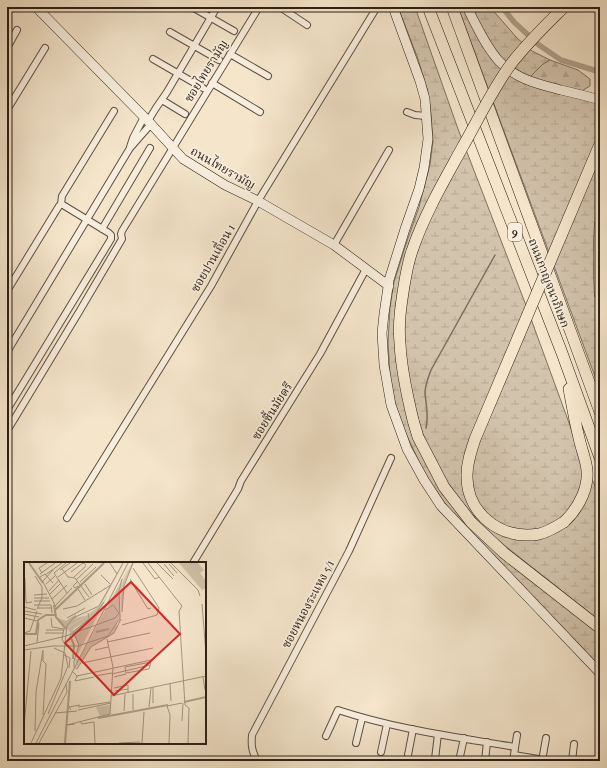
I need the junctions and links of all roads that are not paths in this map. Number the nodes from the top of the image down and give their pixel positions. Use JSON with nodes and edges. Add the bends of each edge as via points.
{"nodes":[{"id":1,"x":36,"y":7,"type":"edge"},
{"id":2,"x":192,"y":7,"type":"edge"},
{"id":3,"x":218,"y":7,"type":"edge"},
{"id":4,"x":259,"y":7,"type":"edge"},
{"id":5,"x":280,"y":7,"type":"edge"},
{"id":6,"x":377,"y":7,"type":"edge"},
{"id":7,"x":393,"y":7,"type":"edge"},
{"id":8,"x":428,"y":7,"type":"edge"},
{"id":9,"x":452,"y":7,"type":"edge"},
{"id":10,"x":467,"y":7,"type":"edge"},
{"id":11,"x":564,"y":7,"type":"edge"},
{"id":12,"x":211,"y":18,"type":"junction"},
{"id":13,"x":307,"y":25,"type":"dead end"},
{"id":14,"x":17,"y":30,"type":"dead end"},
{"id":15,"x":234,"y":31,"type":"dead end"},
{"id":16,"x":170,"y":32,"type":"dead end"},
{"id":17,"x":9,"y":40,"type":"edge"},
{"id":18,"x":195,"y":46,"type":"junction"},
{"id":19,"x":7,"y":48,"type":"edge"},
{"id":20,"x":45,"y":48,"type":"dead end"},
{"id":21,"x":230,"y":54,"type":"junction"},
{"id":22,"x":153,"y":59,"type":"dead end"},
{"id":23,"x":219,"y":60,"type":"dead end"},
{"id":24,"x":178,"y":73,"type":"junction"},
{"id":25,"x":268,"y":76,"type":"dead end"},
{"id":26,"x":212,"y":83,"type":"junction"},
{"id":27,"x":203,"y":88,"type":"dead end"},
{"id":28,"x":162,"y":100,"type":"junction"},
{"id":29,"x":600,"y":100,"type":"edge"},
{"id":30,"x":7,"y":110,"type":"edge"},
{"id":31,"x":114,"y":111,"type":"dead end"},
{"id":32,"x":260,"y":112,"type":"dead end"},
{"id":33,"x":407,"y":112,"type":"dead end"},
{"id":34,"x":185,"y":114,"type":"dead end"},
{"id":35,"x":426,"y":116,"type":"junction"},
{"id":36,"x":146,"y":119,"type":"junction"},
{"id":37,"x":600,"y":144,"type":"edge"},
{"id":38,"x":172,"y":147,"type":"junction"},
{"id":39,"x":130,"y":148,"type":"junction"},
{"id":40,"x":150,"y":148,"type":"dead end"},
{"id":41,"x":388,"y":150,"type":"dead end"},
{"id":42,"x":258,"y":201,"type":"junction"},
{"id":43,"x":61,"y":204,"type":"junction"},
{"id":44,"x":87,"y":219,"type":"junction"},
{"id":45,"x":600,"y":225,"type":"edge"},
{"id":46,"x":102,"y":228,"type":"junction"},
{"id":47,"x":334,"y":245,"type":"junction"},
{"id":48,"x":366,"y":269,"type":"junction"},
{"id":49,"x":388,"y":286,"type":"junction"},
{"id":50,"x":7,"y":291,"type":"edge"},
{"id":51,"x":600,"y":294,"type":"edge"},
{"id":52,"x":7,"y":352,"type":"edge"},
{"id":53,"x":562,"y":353,"type":"junction"},
{"id":54,"x":7,"y":410,"type":"edge"},
{"id":55,"x":600,"y":412,"type":"edge"},
{"id":56,"x":7,"y":431,"type":"edge"},
{"id":57,"x":391,"y":458,"type":"dead end"},
{"id":58,"x":600,"y":458,"type":"edge"},
{"id":59,"x":67,"y":518,"type":"dead end"},
{"id":60,"x":194,"y":562,"type":"edge"},
{"id":61,"x":600,"y":628,"type":"edge"},
{"id":62,"x":600,"y":673,"type":"edge"},
{"id":63,"x":362,"y":718,"type":"junction"},
{"id":64,"x":387,"y":724,"type":"junction"},
{"id":65,"x":413,"y":729,"type":"junction"},
{"id":66,"x":438,"y":734,"type":"junction"},
{"id":67,"x":517,"y":735,"type":"dead end"},
{"id":68,"x":326,"y":736,"type":"dead end"},
{"id":69,"x":464,"y":738,"type":"junction"},
{"id":70,"x":546,"y":738,"type":"dead end"},
{"id":71,"x":488,"y":742,"type":"junction"},
{"id":72,"x":356,"y":743,"type":"dead end"},
{"id":73,"x":574,"y":744,"type":"dead end"},
{"id":74,"x":515,"y":747,"type":"junction"},
{"id":75,"x":381,"y":752,"type":"dead end"},
{"id":76,"x":408,"y":755,"type":"dead end"},
{"id":77,"x":513,"y":758,"type":"edge"},
{"id":78,"x":435,"y":759,"type":"dead end"},
{"id":79,"x":542,"y":760,"type":"edge"},
{"id":80,"x":257,"y":761,"type":"edge"},
{"id":81,"x":459,"y":761,"type":"edge"},
{"id":82,"x":484,"y":761,"type":"edge"},
{"id":83,"x":550,"y":761,"type":"edge"},
{"id":84,"x":572,"y":761,"type":"edge"}],
"edges":[{"from":1,"to":36,"type":"main road","name":"ถนนไทยรามัญ"},
{"from":2,"to":12,"type":"street"},
{"from":3,"to":12,"type":"street"},
{"from":4,"to":21,"type":"street","name":"ซอยไทยรามัญ"},
{"from":5,"to":13,"type":"street"},
{"from":6,"to":42,"type":"street","name":"ซอยปานเถื่อน 1"},
{"from":7,"to":35,"type":"main road","via":[[420,81]]},
{"from":8,"to":53,"type":"highway","name":"ถนนกาญจนาภิเษก","number":"9"},
{"from":9,"to":55,"type":"highway","name":"ถนนกาญจนาภิเษก","number":"9"},
{"from":10,"to":29,"type":"main road","via":[[497,59],[513,74],[535,84]]},
{"from":11,"to":61,"type":"highway","bridge":true,"via":[[528,42],[510,65],[438,192],[411,252],[401,307],[400,338],[406,388],[418,437],[444,487],[471,522],[504,553]]},
{"from":12,"to":15,"type":"street"},
{"from":12,"to":18,"type":"street"},
{"from":14,"to":17,"type":"street"},
{"from":16,"to":18,"type":"street"},
{"from":17,"to":19,"type":"street"},
{"from":18,"to":23,"type":"street"},
{"from":18,"to":24,"type":"street"},
{"from":20,"to":30,"type":"street"},
{"from":21,"to":25,"type":"street"},
{"from":21,"to":26,"type":"street","name":"ซอยไทยรามัญ"},
{"from":22,"to":24,"type":"street"},
{"from":24,"to":27,"type":"street"},
{"from":24,"to":28,"type":"street"},
{"from":26,"to":32,"type":"street"},
{"from":26,"to":38,"type":"street","name":"ซอยไทยรามัญ"},
{"from":28,"to":34,"type":"street"},
{"from":28,"to":36,"type":"street"},
{"from":31,"to":43,"type":"street","via":[[62,196]]},
{"from":33,"to":35,"type":"street"},
{"from":35,"to":49,"type":"main road","via":[[428,139],[419,190]]},
{"from":36,"to":38,"type":"main road","name":"ถนนไทยรามัญ"},
{"from":36,"to":39,"type":"street"},
{"from":36,"to":39,"type":"street","via":[[133,138]]},
{"from":37,"to":53,"type":"highway","bridge":true,"via":[[475,439],[467,467],[470,496],[480,514],[504,531],[528,535],[552,530],[564,522],[583,495],[587,465]]},
{"from":38,"to":42,"type":"main road","name":"ถนนไทยรามัญ","via":[[183,159],[225,185]]},
{"from":38,"to":56,"type":"street","name":"ซอยไทยรามัญ","via":[[122,231],[122,239]]},
{"from":39,"to":44,"type":"street"},
{"from":40,"to":46,"type":"street"},
{"from":41,"to":47,"type":"street"},
{"from":42,"to":47,"type":"main road","name":"ถนนไทยรามัญ"},
{"from":42,"to":59,"type":"street","name":"ซอยปานเถื่อน 1","via":[[211,286]]},
{"from":43,"to":44,"type":"street"},
{"from":43,"to":50,"type":"street"},
{"from":44,"to":46,"type":"street"},
{"from":44,"to":52,"type":"street"},
{"from":45,"to":51,"type":"highway"},
{"from":46,"to":54,"type":"street","via":[[111,235],[110,239]]},
{"from":47,"to":48,"type":"main road","name":"ถนนไทยรามัญ"},
{"from":48,"to":49,"type":"main road","name":"ถนนไทยรามัญ"},
{"from":48,"to":60,"type":"street","name":"ซอยชื้นมัยตรี","via":[[320,354]]},
{"from":49,"to":62,"type":"main road","via":[[382,333],[384,364],[391,405],[407,449],[441,506]]},
{"from":53,"to":58,"type":"highway","name":"ถนนกาญจนาภิเษก","number":"9"},
{"from":57,"to":80,"type":"street","name":"ซอยหนองระแหง 5/1","via":[[349,551],[252,735],[251,745]]},
{"from":63,"to":64,"type":"street"},
{"from":63,"to":68,"type":"street","via":[[338,710]]},
{"from":63,"to":72,"type":"street"},
{"from":64,"to":65,"type":"street"},
{"from":64,"to":75,"type":"street"},
{"from":65,"to":66,"type":"street"},
{"from":65,"to":76,"type":"street"},
{"from":66,"to":69,"type":"street"},
{"from":66,"to":78,"type":"street"},
{"from":67,"to":74,"type":"street"},
{"from":69,"to":71,"type":"street"},
{"from":69,"to":81,"type":"street"},
{"from":70,"to":79,"type":"street"},
{"from":71,"to":74,"type":"street"},
{"from":71,"to":82,"type":"street"},
{"from":73,"to":84,"type":"street"},
{"from":74,"to":77,"type":"street"},
{"from":77,"to":79,"type":"street"},
{"from":79,"to":83,"type":"street"}]}
